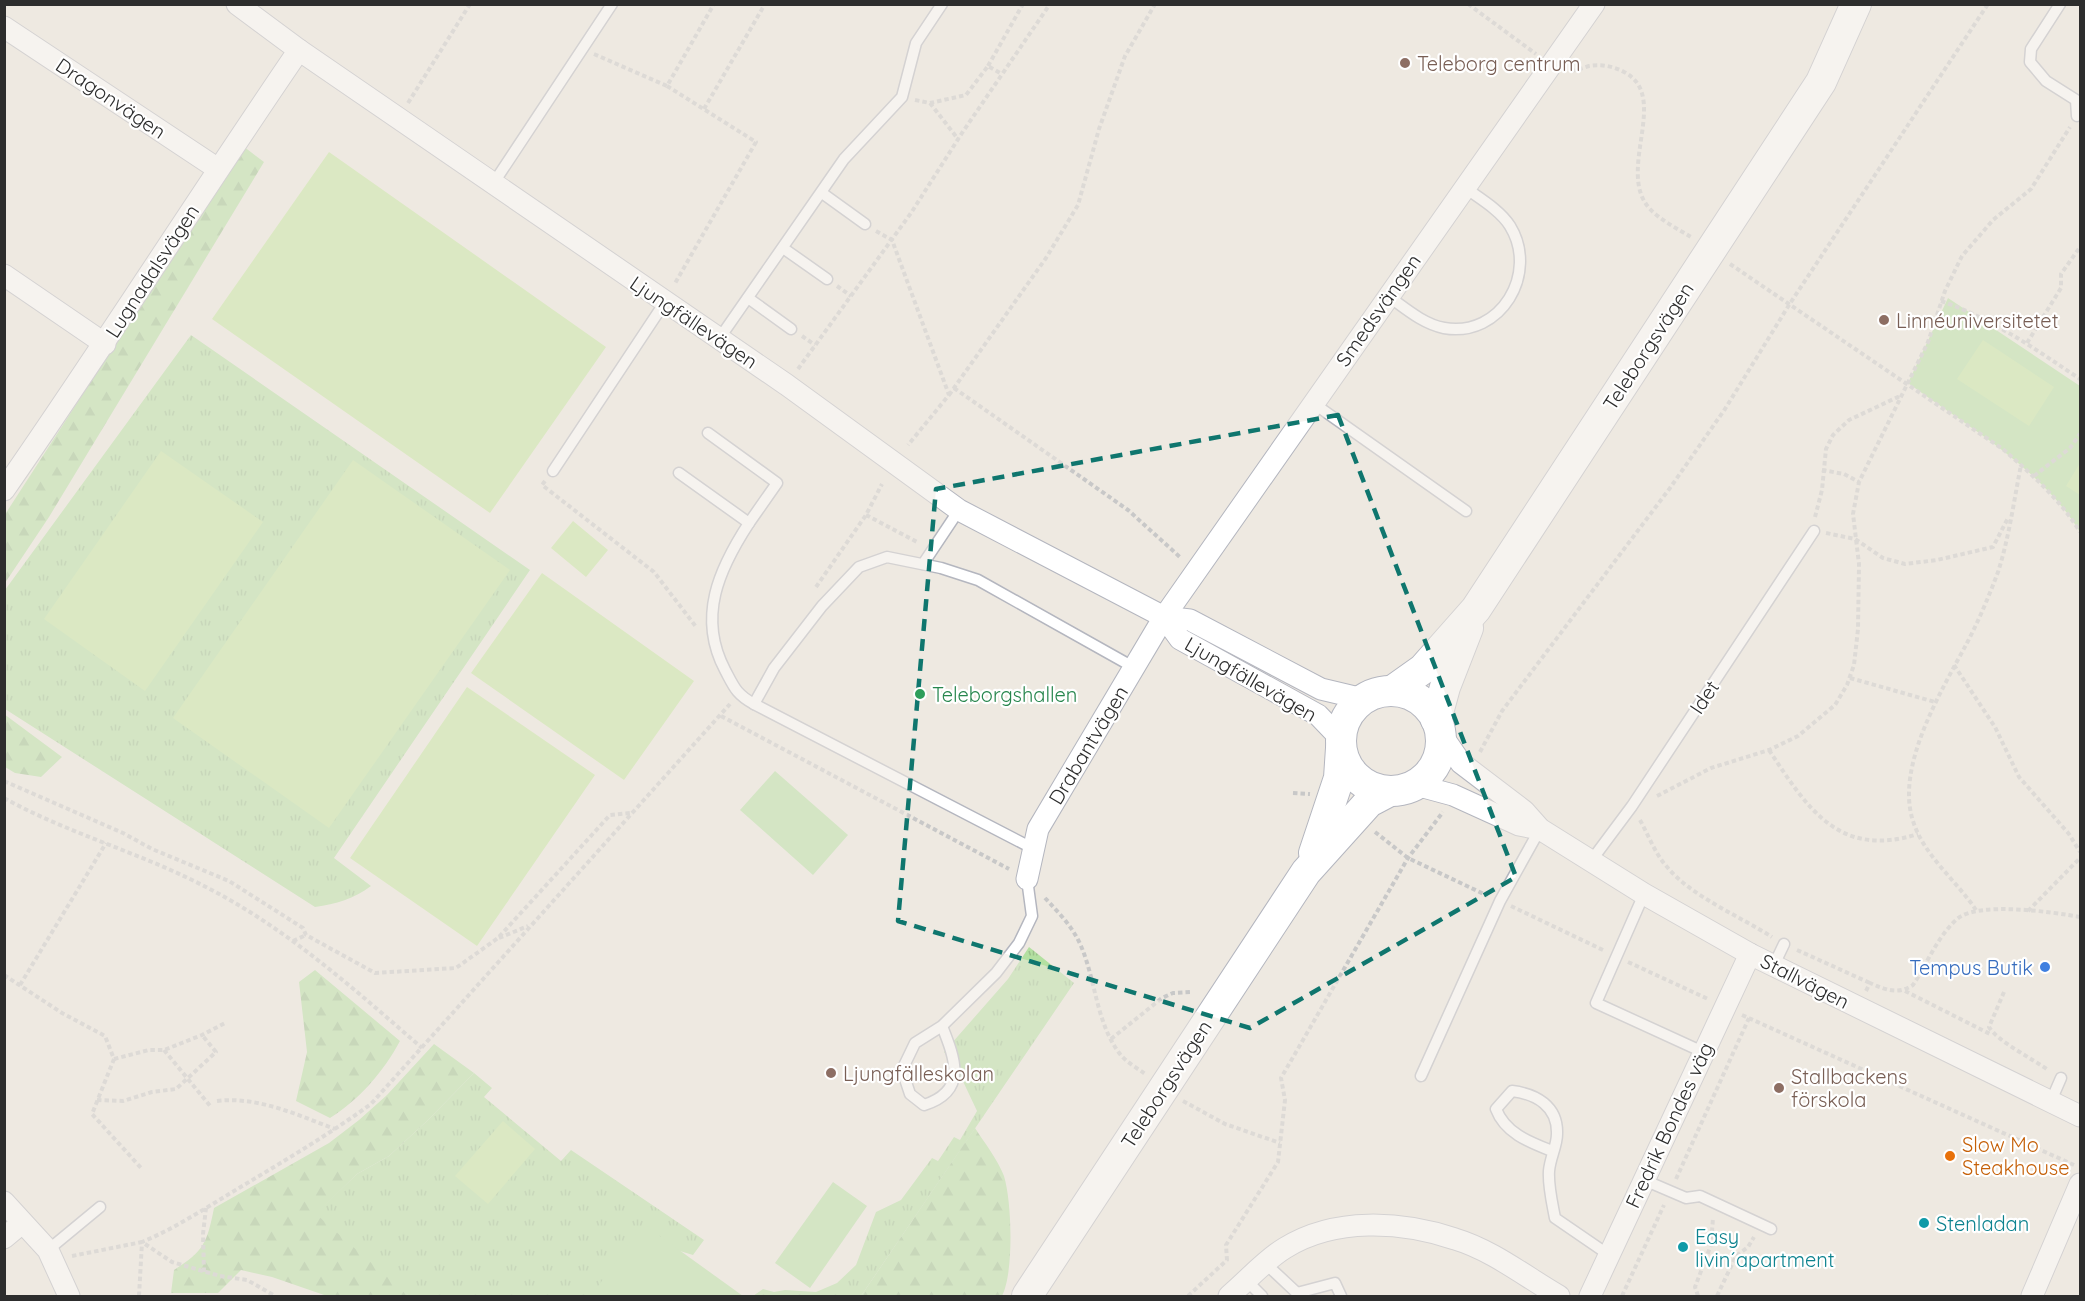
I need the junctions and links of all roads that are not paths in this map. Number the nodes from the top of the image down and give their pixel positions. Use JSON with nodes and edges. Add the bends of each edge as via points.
{"nodes":[{"id":1,"x":237,"y":4,"type":"edge"},
{"id":2,"x":612,"y":4,"type":"edge"},
{"id":3,"x":942,"y":4,"type":"edge"},
{"id":4,"x":1594,"y":4,"type":"edge"},
{"id":5,"x":1856,"y":4,"type":"edge"},
{"id":6,"x":1879,"y":4,"type":"edge"},
{"id":7,"x":2060,"y":4,"type":"edge"},
{"id":8,"x":4,"y":27,"type":"edge"},
{"id":9,"x":299,"y":50,"type":"junction"},
{"id":10,"x":1821,"y":82,"type":"junction"},
{"id":11,"x":2077,"y":116,"type":"road end"},
{"id":12,"x":218,"y":169,"type":"junction"},
{"id":13,"x":494,"y":184,"type":"junction"},
{"id":14,"x":1464,"y":188,"type":"junction"},
{"id":15,"x":822,"y":194,"type":"junction"},
{"id":16,"x":865,"y":224,"type":"dead end"},
{"id":17,"x":783,"y":248,"type":"junction"},
{"id":18,"x":4,"y":275,"type":"edge"},
{"id":19,"x":827,"y":279,"type":"dead end"},
{"id":20,"x":1388,"y":296,"type":"junction"},
{"id":21,"x":748,"y":298,"type":"junction"},
{"id":22,"x":665,"y":302,"type":"junction"},
{"id":23,"x":791,"y":328,"type":"dead end"},
{"id":24,"x":719,"y":339,"type":"junction"},
{"id":25,"x":105,"y":344,"type":"junction"},
{"id":26,"x":1313,"y":403,"type":"junction"},
{"id":27,"x":708,"y":433,"type":"dead end"},
{"id":28,"x":553,"y":471,"type":"road end"},
{"id":29,"x":679,"y":473,"type":"dead end"},
{"id":30,"x":4,"y":490,"type":"edge"},
{"id":31,"x":959,"y":510,"type":"junction"},
{"id":32,"x":1466,"y":511,"type":"dead end"},
{"id":33,"x":749,"y":523,"type":"junction"},
{"id":34,"x":1814,"y":531,"type":"road end"},
{"id":35,"x":923,"y":564,"type":"junction"},
{"id":36,"x":1476,"y":609,"type":"junction"},
{"id":37,"x":1164,"y":617,"type":"junction"},
{"id":38,"x":1135,"y":668,"type":"junction"},
{"id":39,"x":1392,"y":691,"type":"junction"},
{"id":40,"x":1363,"y":699,"type":"junction"},
{"id":41,"x":754,"y":704,"type":"junction"},
{"id":42,"x":1438,"y":727,"type":"junction"},
{"id":43,"x":1341,"y":744,"type":"junction"},
{"id":44,"x":1402,"y":788,"type":"junction"},
{"id":45,"x":1540,"y":829,"type":"junction"},
{"id":46,"x":1032,"y":848,"type":"junction"},
{"id":47,"x":1591,"y":861,"type":"junction"},
{"id":48,"x":1306,"y":872,"type":"junction"},
{"id":49,"x":1027,"y":879,"type":"joint"},
{"id":50,"x":1644,"y":894,"type":"junction"},
{"id":51,"x":1784,"y":944,"type":"road end"},
{"id":52,"x":1750,"y":954,"type":"junction"},
{"id":53,"x":1774,"y":965,"type":"junction"},
{"id":54,"x":942,"y":1026,"type":"junction"},
{"id":55,"x":1703,"y":1052,"type":"junction"},
{"id":56,"x":1421,"y":1076,"type":"dead end"},
{"id":57,"x":2061,"y":1078,"type":"road end"},
{"id":58,"x":2050,"y":1101,"type":"junction"},
{"id":59,"x":2080,"y":1116,"type":"edge"},
{"id":60,"x":1552,"y":1150,"type":"junction"},
{"id":61,"x":1644,"y":1180,"type":"junction"},
{"id":62,"x":2080,"y":1184,"type":"edge"},
{"id":63,"x":4,"y":1202,"type":"edge"},
{"id":64,"x":100,"y":1207,"type":"dead end"},
{"id":65,"x":22,"y":1223,"type":"junction"},
{"id":66,"x":1766,"y":1227,"type":"road end"},
{"id":67,"x":4,"y":1238,"type":"edge"},
{"id":68,"x":51,"y":1255,"type":"junction"},
{"id":69,"x":1609,"y":1255,"type":"junction"},
{"id":70,"x":1266,"y":1264,"type":"junction"},
{"id":71,"x":1247,"y":1281,"type":"junction"},
{"id":72,"x":69,"y":1296,"type":"edge"},
{"id":73,"x":1027,"y":1296,"type":"edge"},
{"id":74,"x":1229,"y":1296,"type":"edge"},
{"id":75,"x":1262,"y":1296,"type":"edge"},
{"id":76,"x":1341,"y":1296,"type":"edge"},
{"id":77,"x":1559,"y":1296,"type":"edge"},
{"id":78,"x":1590,"y":1296,"type":"edge"},
{"id":79,"x":2032,"y":1296,"type":"edge"}],
"edges":[{"from":1,"to":9,"type":"street","name":"Ljungfällevägen"},
{"from":2,"to":13,"type":"lane"},
{"from":3,"to":15,"type":"lane","via":[[916,43],[902,96],[844,159]]},
{"from":4,"to":14,"type":"street","name":"Smedsvängen"},
{"from":5,"to":10,"type":"main road","name":"Teleborgsvägen"},
{"from":6,"to":10,"type":"main road","name":"Teleborgsvägen","via":[[1849,54]]},
{"from":7,"to":11,"type":"lane","via":[[2031,49],[2030,62],[2046,81],[2076,100]]},
{"from":8,"to":12,"type":"street","name":"Dragonvägen"},
{"from":9,"to":12,"type":"street","name":"Lugnadalsvägen"},
{"from":9,"to":13,"type":"street","name":"Ljungfällevägen"},
{"from":10,"to":36,"type":"main road","name":"Teleborgsvägen"},
{"from":12,"to":25,"type":"street","name":"Lugnadalsvägen"},
{"from":13,"to":22,"type":"street","name":"Ljungfällevägen"},
{"from":14,"to":20,"type":"street","name":"Smedsvängen"},
{"from":14,"to":20,"type":"lane","via":[[1509,225],[1520,249],[1521,274],[1511,298],[1494,317],[1470,327],[1444,328],[1420,318]]},
{"from":15,"to":16,"type":"lane"},
{"from":15,"to":17,"type":"lane"},
{"from":17,"to":19,"type":"lane"},
{"from":17,"to":21,"type":"lane"},
{"from":18,"to":25,"type":"street"},
{"from":20,"to":26,"type":"street","name":"Smedsvängen"},
{"from":21,"to":23,"type":"lane"},
{"from":21,"to":24,"type":"lane"},
{"from":22,"to":24,"type":"street","name":"Ljungfällevägen"},
{"from":22,"to":28,"type":"lane"},
{"from":24,"to":31,"type":"street","name":"Ljungfällevägen"},
{"from":25,"to":30,"type":"street","name":"Lugnadalsvägen"},
{"from":26,"to":32,"type":"lane"},
{"from":26,"to":37,"type":"street","name":"Smedsvängen"},
{"from":27,"to":33,"type":"lane","via":[[777,483]]},
{"from":29,"to":33,"type":"lane"},
{"from":31,"to":35,"type":"lane"},
{"from":31,"to":37,"type":"street","name":"Ljungfällevägen"},
{"from":33,"to":41,"type":"lane","via":[[726,557],[712,600],[714,650],[738,695]]},
{"from":34,"to":47,"type":"lane","name":"Idet","via":[[1632,806]]},
{"from":35,"to":38,"type":"lane","via":[[978,580]]},
{"from":35,"to":41,"type":"lane","via":[[887,557],[859,567],[822,606],[774,668]]},
{"from":36,"to":39,"type":"main road","name":"Teleborgsvägen","via":[[1423,669]]},
{"from":36,"to":42,"type":"main road","name":"Teleborgsvägen","via":[[1445,687]]},
{"from":37,"to":38,"type":"street","name":"Drabantvägen"},
{"from":37,"to":40,"type":"street","name":"Ljungfällevägen","via":[[1191,620],[1321,689]]},
{"from":37,"to":43,"type":"street","name":"Ljungfällevägen","via":[[1180,639],[1318,715]]},
{"from":38,"to":46,"type":"street","name":"Drabantvägen","via":[[1048,811]]},
{"from":39,"to":40,"type":"main road"},
{"from":39,"to":42,"type":"main road","via":[[1415,697],[1427,707]]},
{"from":40,"to":43,"type":"main road","via":[[1346,718]]},
{"from":41,"to":46,"type":"lane"},
{"from":42,"to":44,"type":"main road","via":[[1440,750],[1436,764]]},
{"from":42,"to":45,"type":"street","name":"Stallvägen","via":[[1454,756]]},
{"from":43,"to":44,"type":"main road","via":[[1346,764],[1357,778],[1371,788]]},
{"from":43,"to":48,"type":"main road","name":"Teleborgsvägen","via":[[1333,802]]},
{"from":44,"to":45,"type":"street","name":"Stallvägen","via":[[1454,795],[1519,825]]},
{"from":44,"to":48,"type":"main road","name":"Teleborgsvägen","via":[[1369,802]]},
{"from":45,"to":47,"type":"street","name":"Stallvägen"},
{"from":45,"to":56,"type":"lane","via":[[1500,901]]},
{"from":46,"to":49,"type":"street","name":"Drabantvägen"},
{"from":47,"to":50,"type":"street","name":"Stallvägen"},
{"from":48,"to":73,"type":"main road","name":"Teleborgsvägen"},
{"from":49,"to":54,"type":"lane","via":[[1032,916],[1019,943],[996,973]]},
{"from":50,"to":52,"type":"street","name":"Stallvägen"},
{"from":50,"to":55,"type":"lane","via":[[1596,1003]]},
{"from":51,"to":53,"type":"lane"},
{"from":52,"to":53,"type":"street","name":"Stallvägen"},
{"from":52,"to":55,"type":"street","name":"Fredrik Bondes väg"},
{"from":53,"to":58,"type":"street","name":"Stallvägen"},
{"from":54,"to":54,"type":"lane","via":[[954,1058],[955,1079],[941,1100],[924,1106],[910,1094],[902,1070],[915,1043]]},
{"from":55,"to":61,"type":"street","name":"Fredrik Bondes väg"},
{"from":57,"to":58,"type":"lane"},
{"from":58,"to":59,"type":"street","name":"Stallvägen"},
{"from":60,"to":60,"type":"lane","via":[[1556,1121],[1548,1105],[1529,1093],[1512,1091],[1496,1109],[1500,1119],[1527,1141]]},
{"from":60,"to":69,"type":"lane","via":[[1549,1174],[1555,1218]]},
{"from":61,"to":66,"type":"lane","via":[[1686,1198],[1700,1197]]},
{"from":61,"to":69,"type":"street","name":"Fredrik Bondes väg"},
{"from":62,"to":79,"type":"street"},
{"from":63,"to":65,"type":"street"},
{"from":64,"to":68,"type":"lane"},
{"from":65,"to":67,"type":"street"},
{"from":65,"to":68,"type":"street"},
{"from":68,"to":72,"type":"street"},
{"from":69,"to":78,"type":"street","name":"Fredrik Bondes väg"},
{"from":70,"to":71,"type":"street"},
{"from":70,"to":76,"type":"lane","via":[[1297,1293],[1335,1283]]},
{"from":70,"to":77,"type":"street","via":[[1285,1248],[1330,1229],[1375,1225],[1414,1229],[1456,1239]]},
{"from":71,"to":74,"type":"street"},
{"from":71,"to":75,"type":"lane"}]}
